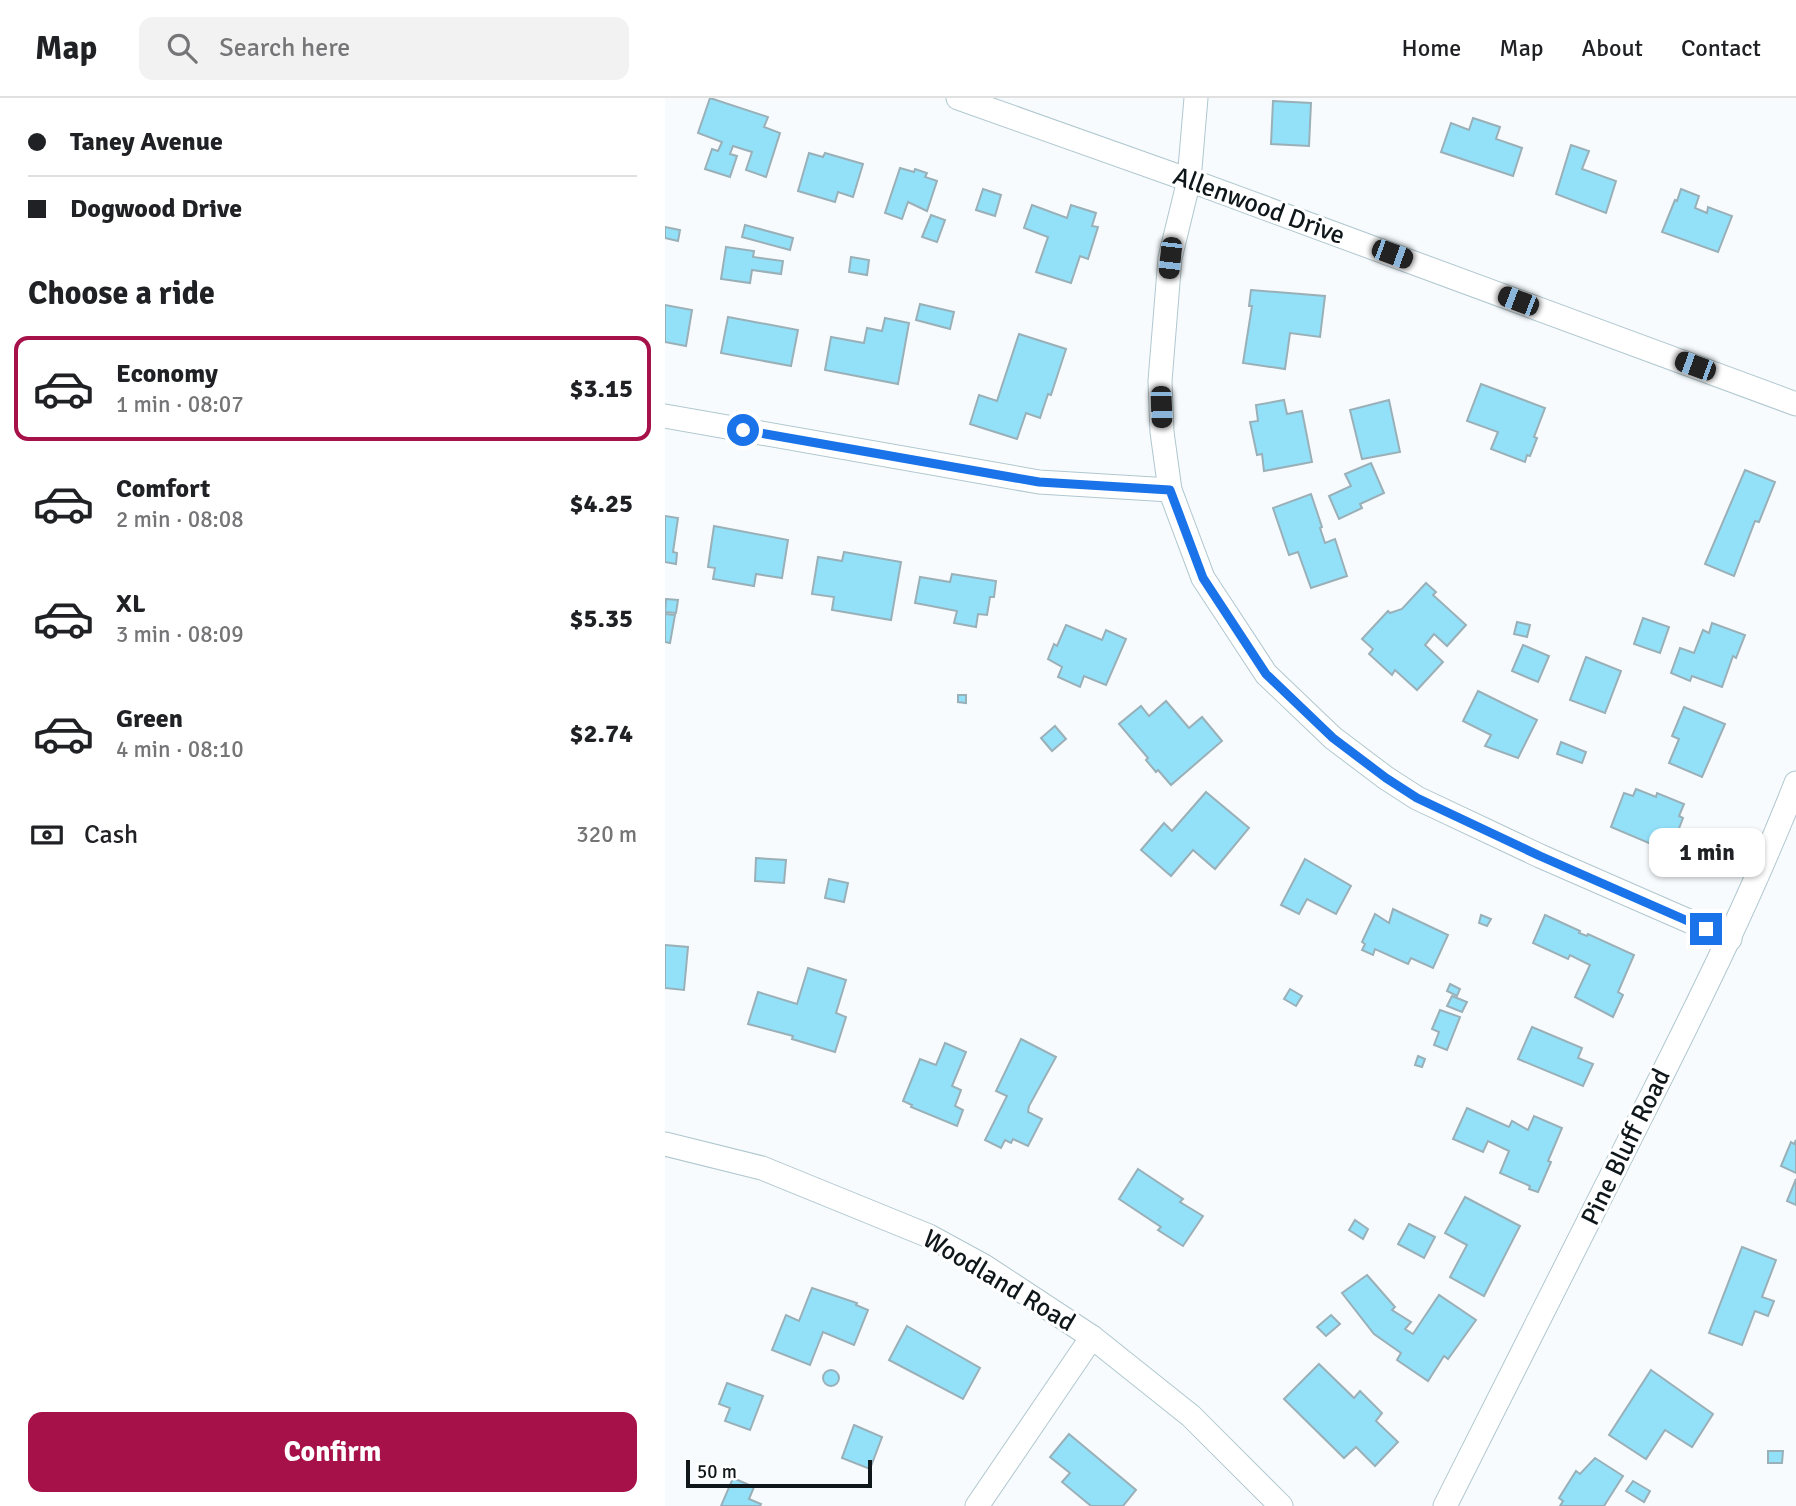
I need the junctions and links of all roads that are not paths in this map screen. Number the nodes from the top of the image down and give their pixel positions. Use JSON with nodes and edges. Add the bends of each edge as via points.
{"nodes":[{"id":1,"x":958,"y":98,"type":"edge"},
{"id":2,"x":1195,"y":98,"type":"edge"},
{"id":3,"x":1189,"y":180,"type":"junction"},
{"id":4,"x":1796,"y":404,"type":"edge"},
{"id":5,"x":665,"y":416,"type":"edge"},
{"id":6,"x":1170,"y":490,"type":"junction"},
{"id":7,"x":1796,"y":783,"type":"edge"},
{"id":8,"x":1730,"y":939,"type":"junction"},
{"id":9,"x":665,"y":1144,"type":"edge"},
{"id":10,"x":1093,"y":1337,"type":"junction"},
{"id":11,"x":977,"y":1506,"type":"edge"},
{"id":12,"x":1281,"y":1506,"type":"edge"},
{"id":13,"x":1445,"y":1506,"type":"edge"}],
"edges":[{"from":1,"to":3,"type":"street","name":"Allenwood Drive"},
{"from":2,"to":3,"type":"street"},
{"from":3,"to":4,"type":"street","name":"Allenwood Drive"},
{"from":3,"to":6,"type":"street","via":[[1170,258],[1161,356],[1162,432]]},
{"from":5,"to":6,"type":"street","via":[[1039,482]]},
{"from":6,"to":8,"type":"street","via":[[1203,578],[1266,674],[1333,738],[1417,798]]},
{"from":7,"to":8,"type":"street","name":"Pine Bluff Road"},
{"from":8,"to":13,"type":"street","name":"Pine Bluff Road"},
{"from":9,"to":10,"type":"street","name":"Woodland Road","via":[[762,1168],[929,1236]]},
{"from":10,"to":11,"type":"street"},
{"from":10,"to":12,"type":"street","name":"Woodland Road","via":[[1191,1416]]}]}
